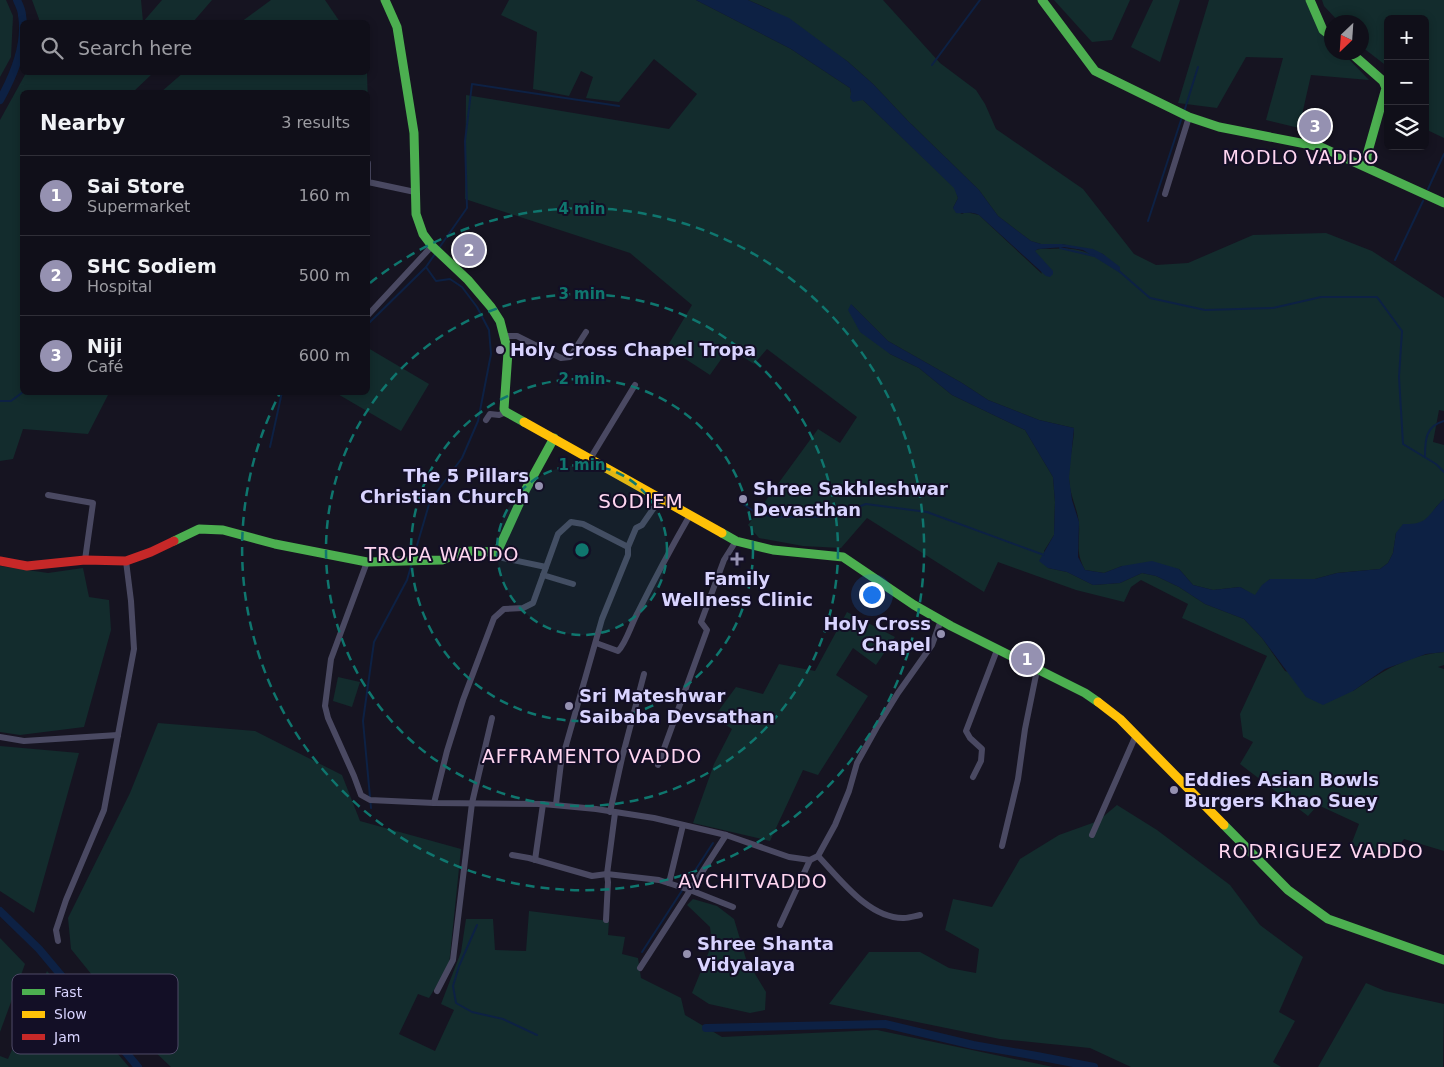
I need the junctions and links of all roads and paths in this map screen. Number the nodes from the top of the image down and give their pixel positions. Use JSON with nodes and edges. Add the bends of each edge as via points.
{"nodes":[{"id":1,"x":385,"y":0,"type":"edge"},
{"id":2,"x":1042,"y":0,"type":"edge"},
{"id":3,"x":1310,"y":0,"type":"edge"},
{"id":4,"x":1324,"y":30,"type":"edge"},
{"id":5,"x":1359,"y":60,"type":"edge"},
{"id":6,"x":1189,"y":117,"type":"junction"},
{"id":7,"x":1367,"y":167,"type":"junction"},
{"id":8,"x":370,"y":185,"type":"edge"},
{"id":9,"x":415,"y":192,"type":"junction"},
{"id":10,"x":1165,"y":194,"type":"dead end"},
{"id":11,"x":1444,"y":203,"type":"edge"},
{"id":12,"x":436,"y":249,"type":"junction"},
{"id":13,"x":370,"y":313,"type":"edge"},
{"id":14,"x":586,"y":332,"type":"dead end"},
{"id":15,"x":505,"y":336,"type":"junction"},
{"id":16,"x":634,"y":385,"type":"dead end"},
{"id":17,"x":506,"y":412,"type":"junction"},
{"id":18,"x":486,"y":420,"type":"dead end"},
{"id":19,"x":554,"y":438,"type":"junction"},
{"id":20,"x":590,"y":459,"type":"junction"},
{"id":21,"x":48,"y":495,"type":"dead end"},
{"id":22,"x":660,"y":499,"type":"junction"},
{"id":23,"x":690,"y":515,"type":"junction"},
{"id":24,"x":736,"y":541,"type":"junction"},
{"id":25,"x":628,"y":547,"type":"junction"},
{"id":26,"x":495,"y":552,"type":"junction"},
{"id":27,"x":85,"y":560,"type":"junction"},
{"id":28,"x":0,"y":561,"type":"edge"},
{"id":29,"x":126,"y":561,"type":"junction"},
{"id":30,"x":367,"y":562,"type":"junction"},
{"id":31,"x":546,"y":567,"type":"junction"},
{"id":32,"x":543,"y":575,"type":"junction"},
{"id":33,"x":573,"y":584,"type":"dead end"},
{"id":34,"x":941,"y":620,"type":"junction"},
{"id":35,"x":596,"y":643,"type":"junction"},
{"id":36,"x":997,"y":650,"type":"junction"},
{"id":37,"x":1037,"y":670,"type":"junction"},
{"id":38,"x":644,"y":674,"type":"dead end"},
{"id":39,"x":492,"y":718,"type":"dead end"},
{"id":40,"x":118,"y":735,"type":"junction"},
{"id":41,"x":1136,"y":735,"type":"junction"},
{"id":42,"x":0,"y":738,"type":"edge"},
{"id":43,"x":658,"y":765,"type":"dead end"},
{"id":44,"x":973,"y":777,"type":"dead end"},
{"id":45,"x":434,"y":803,"type":"junction"},
{"id":46,"x":472,"y":803,"type":"junction"},
{"id":47,"x":543,"y":804,"type":"junction"},
{"id":48,"x":556,"y":804,"type":"junction"},
{"id":49,"x":612,"y":812,"type":"junction"},
{"id":50,"x":683,"y":825,"type":"junction"},
{"id":51,"x":726,"y":835,"type":"junction"},
{"id":52,"x":1092,"y":835,"type":"dead end"},
{"id":53,"x":1002,"y":846,"type":"dead end"},
{"id":54,"x":512,"y":855,"type":"dead end"},
{"id":55,"x":818,"y":856,"type":"junction"},
{"id":56,"x":535,"y":860,"type":"junction"},
{"id":57,"x":810,"y":860,"type":"junction"},
{"id":58,"x":607,"y":874,"type":"junction"},
{"id":59,"x":670,"y":883,"type":"junction"},
{"id":60,"x":690,"y":890,"type":"junction"},
{"id":61,"x":732,"y":907,"type":"dead end"},
{"id":62,"x":920,"y":915,"type":"dead end"},
{"id":63,"x":606,"y":920,"type":"dead end"},
{"id":64,"x":780,"y":925,"type":"dead end"},
{"id":65,"x":58,"y":941,"type":"dead end"},
{"id":66,"x":1444,"y":960,"type":"edge"},
{"id":67,"x":640,"y":968,"type":"dead end"},
{"id":68,"x":438,"y":991,"type":"dead end"}],
"edges":[{"from":1,"to":9,"type":"main road","via":[[397,27],[414,133]]},
{"from":2,"to":6,"type":"main road","via":[[1095,71]]},
{"from":3,"to":4,"type":"main road"},
{"from":5,"to":7,"type":"main road","via":[[1383,81],[1386,88],[1367,155]]},
{"from":6,"to":7,"type":"main road","via":[[1219,127],[1321,147]]},
{"from":6,"to":10,"type":"street"},
{"from":7,"to":11,"type":"main road"},
{"from":8,"to":9,"type":"street"},
{"from":9,"to":12,"type":"main road","via":[[416,214],[423,234]]},
{"from":12,"to":13,"type":"street"},
{"from":12,"to":15,"type":"main road","via":[[491,307]]},
{"from":14,"to":15,"type":"street","via":[[570,357],[561,358],[517,336]]},
{"from":15,"to":17,"type":"main road","via":[[508,352]]},
{"from":16,"to":20,"type":"street"},
{"from":17,"to":18,"type":"street","via":[[490,414]]},
{"from":17,"to":19,"type":"main road"},
{"from":19,"to":20,"type":"main road"},
{"from":19,"to":26,"type":"main road"},
{"from":20,"to":22,"type":"main road"},
{"from":21,"to":27,"type":"street","via":[[93,503]]},
{"from":22,"to":23,"type":"main road"},
{"from":22,"to":25,"type":"street","via":[[642,525],[636,528]]},
{"from":23,"to":24,"type":"main road"},
{"from":23,"to":35,"type":"street","via":[[627,632],[623,646],[618,651]]},
{"from":24,"to":34,"type":"main road","via":[[773,550],[843,557]]},
{"from":24,"to":43,"type":"street","via":[[724,560],[701,622],[707,630]]},
{"from":25,"to":31,"type":"street","via":[[583,524],[572,522],[558,534]]},
{"from":25,"to":35,"type":"street","via":[[628,556],[610,597]]},
{"from":26,"to":30,"type":"main road","via":[[471,551],[442,560]]},
{"from":26,"to":31,"type":"street","via":[[503,558]]},
{"from":27,"to":28,"type":"main road","via":[[28,566]]},
{"from":27,"to":29,"type":"main road"},
{"from":29,"to":30,"type":"main road","via":[[199,528],[223,530]]},
{"from":29,"to":40,"type":"street","via":[[134,649]]},
{"from":30,"to":45,"type":"street","via":[[330,659],[325,706],[328,718],[361,795],[370,800]]},
{"from":31,"to":32,"type":"street"},
{"from":32,"to":33,"type":"street"},
{"from":32,"to":45,"type":"street","via":[[533,603],[523,608],[504,609],[494,618],[463,700]]},
{"from":34,"to":36,"type":"main road"},
{"from":34,"to":55,"type":"street","via":[[932,645],[898,693],[857,763],[835,825]]},
{"from":35,"to":48,"type":"street","via":[[560,763]]},
{"from":36,"to":37,"type":"main road"},
{"from":36,"to":44,"type":"street","via":[[966,731],[982,750],[981,761]]},
{"from":37,"to":41,"type":"main road","via":[[1085,693]]},
{"from":37,"to":53,"type":"street","via":[[1018,780]]},
{"from":38,"to":49,"type":"street"},
{"from":39,"to":46,"type":"street"},
{"from":40,"to":42,"type":"street","via":[[24,741]]},
{"from":40,"to":65,"type":"street","via":[[104,810],[66,900],[56,930]]},
{"from":41,"to":52,"type":"street"},
{"from":41,"to":66,"type":"main road","via":[[1288,890],[1328,919]]},
{"from":45,"to":46,"type":"street"},
{"from":46,"to":47,"type":"street"},
{"from":46,"to":68,"type":"street","via":[[453,960]]},
{"from":47,"to":48,"type":"street"},
{"from":47,"to":56,"type":"street"},
{"from":48,"to":49,"type":"street"},
{"from":49,"to":50,"type":"street"},
{"from":49,"to":58,"type":"street"},
{"from":50,"to":51,"type":"street"},
{"from":50,"to":59,"type":"street"},
{"from":51,"to":57,"type":"street","via":[[789,857]]},
{"from":51,"to":60,"type":"street"},
{"from":54,"to":56,"type":"street"},
{"from":55,"to":57,"type":"street"},
{"from":55,"to":62,"type":"street","via":[[865,905],[889,916]]},
{"from":56,"to":58,"type":"street","via":[[592,876]]},
{"from":57,"to":64,"type":"street"},
{"from":58,"to":59,"type":"street"},
{"from":58,"to":63,"type":"street"},
{"from":59,"to":60,"type":"street"},
{"from":60,"to":61,"type":"street"},
{"from":60,"to":67,"type":"street"}]}
